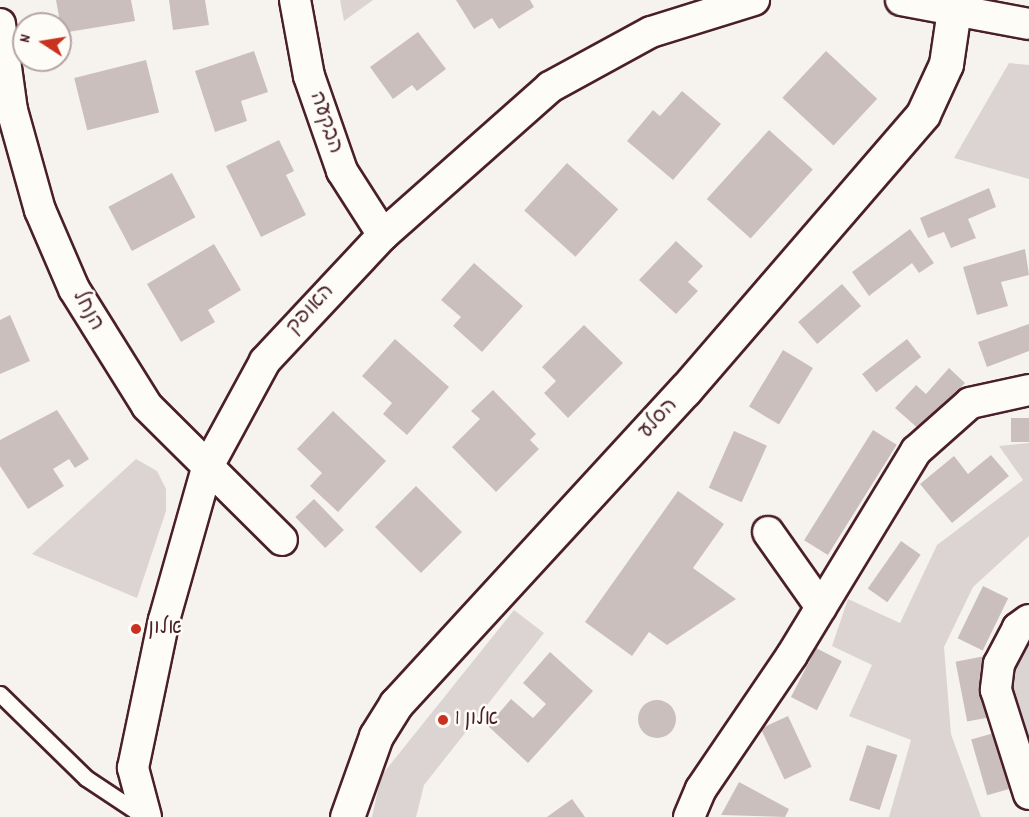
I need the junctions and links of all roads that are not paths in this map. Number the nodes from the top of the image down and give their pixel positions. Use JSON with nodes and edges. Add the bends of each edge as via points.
{"nodes":[{"id":1,"x":295,"y":0,"type":"edge"},
{"id":2,"x":754,"y":0,"type":"edge"},
{"id":3,"x":901,"y":0,"type":"edge"},
{"id":4,"x":954,"y":10,"type":"junction"},
{"id":5,"x":0,"y":24,"type":"edge"},
{"id":6,"x":1029,"y":24,"type":"edge"},
{"id":7,"x":383,"y":235,"type":"junction"},
{"id":8,"x":1029,"y":390,"type":"edge"},
{"id":9,"x":207,"y":468,"type":"junction"},
{"id":10,"x":768,"y":532,"type":"dead end"},
{"id":11,"x":282,"y":540,"type":"dead end"},
{"id":12,"x":821,"y":607,"type":"junction"},
{"id":13,"x":1029,"y":620,"type":"edge"},
{"id":14,"x":0,"y":694,"type":"edge"},
{"id":15,"x":1029,"y":794,"type":"edge"},
{"id":16,"x":146,"y":817,"type":"edge"},
{"id":17,"x":347,"y":817,"type":"edge"},
{"id":18,"x":689,"y":817,"type":"edge"}],
"edges":[{"from":1,"to":7,"type":"street","name":"הבקעה","via":[[309,76],[342,171]]},
{"from":2,"to":7,"type":"street","name":"האופק","via":[[651,32],[550,87]]},
{"from":3,"to":4,"type":"street"},
{"from":4,"to":6,"type":"street"},
{"from":4,"to":17,"type":"street","name":"הסלע","via":[[946,64],[923,114],[686,390],[396,704],[371,747]]},
{"from":5,"to":9,"type":"street","name":"הנחל","via":[[12,110],[40,210],[74,289],[147,406]]},
{"from":7,"to":9,"type":"street","name":"האופק","via":[[265,362]]},
{"from":8,"to":12,"type":"street","via":[[970,403],[939,428],[881,501]]},
{"from":9,"to":11,"type":"street","name":"הנחל"},
{"from":9,"to":16,"type":"street","name":"האופק","via":[[138,731],[133,768]]},
{"from":10,"to":12,"type":"street"},
{"from":12,"to":18,"type":"street","via":[[701,789]]},
{"from":13,"to":15,"type":"street","via":[[1018,628],[999,664],[996,690]]},
{"from":14,"to":16,"type":"lane","via":[[86,778]]}]}
